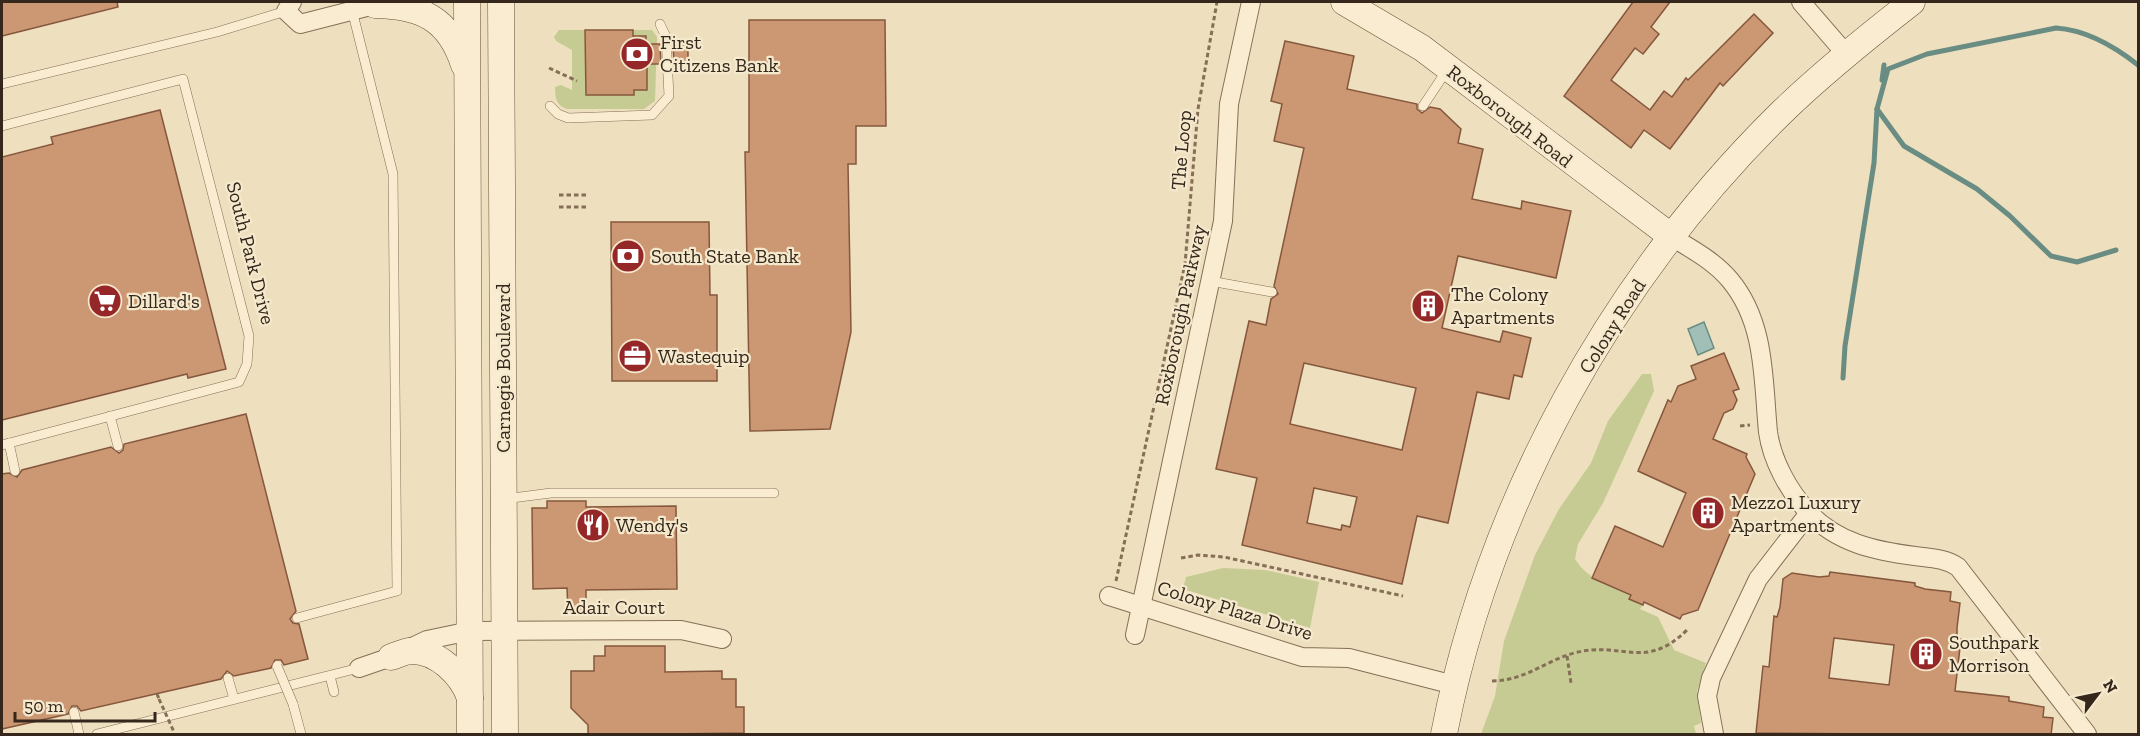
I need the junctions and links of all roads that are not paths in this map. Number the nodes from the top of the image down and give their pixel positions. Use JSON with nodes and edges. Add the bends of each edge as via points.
{"nodes":[{"id":1,"x":467,"y":2,"type":"edge"},
{"id":2,"x":501,"y":2,"type":"edge"},
{"id":3,"x":1251,"y":2,"type":"edge"},
{"id":4,"x":1344,"y":2,"type":"edge"},
{"id":5,"x":1802,"y":2,"type":"edge"},
{"id":6,"x":1912,"y":2,"type":"edge"},
{"id":7,"x":367,"y":5,"type":"edge"},
{"id":8,"x":285,"y":6,"type":"edge"},
{"id":9,"x":660,"y":24,"type":"dead end"},
{"id":10,"x":1846,"y":54,"type":"junction"},
{"id":11,"x":1448,"y":68,"type":"junction"},
{"id":12,"x":467,"y":80,"type":"junction"},
{"id":13,"x":2,"y":84,"type":"edge"},
{"id":14,"x":550,"y":106,"type":"dead end"},
{"id":15,"x":1423,"y":106,"type":"dead end"},
{"id":16,"x":2,"y":126,"type":"edge"},
{"id":17,"x":1672,"y":237,"type":"junction"},
{"id":18,"x":1210,"y":281,"type":"junction"},
{"id":19,"x":1272,"y":292,"type":"dead end"},
{"id":20,"x":110,"y":416,"type":"junction"},
{"id":21,"x":5,"y":444,"type":"edge"},
{"id":22,"x":118,"y":446,"type":"dead end"},
{"id":23,"x":15,"y":471,"type":"dead end"},
{"id":24,"x":774,"y":493,"type":"dead end"},
{"id":25,"x":504,"y":499,"type":"junction"},
{"id":26,"x":1809,"y":513,"type":"junction"},
{"id":27,"x":1112,"y":589,"type":"road end"},
{"id":28,"x":1142,"y":605,"type":"junction"},
{"id":29,"x":297,"y":618,"type":"dead end"},
{"id":30,"x":504,"y":630,"type":"junction"},
{"id":31,"x":470,"y":631,"type":"junction"},
{"id":32,"x":1135,"y":635,"type":"dead end"},
{"id":33,"x":722,"y":639,"type":"dead end"},
{"id":34,"x":391,"y":657,"type":"junction"},
{"id":35,"x":277,"y":666,"type":"dead end"},
{"id":36,"x":359,"y":668,"type":"joint"},
{"id":37,"x":330,"y":676,"type":"junction"},
{"id":38,"x":228,"y":678,"type":"dead end"},
{"id":39,"x":1454,"y":685,"type":"junction"},
{"id":40,"x":334,"y":692,"type":"dead end"},
{"id":41,"x":470,"y":698,"type":"junction"},
{"id":42,"x":234,"y":699,"type":"junction"},
{"id":43,"x":74,"y":712,"type":"dead end"},
{"id":44,"x":79,"y":735,"type":"edge"},
{"id":45,"x":97,"y":735,"type":"edge"},
{"id":46,"x":301,"y":735,"type":"edge"},
{"id":47,"x":470,"y":735,"type":"edge"},
{"id":48,"x":505,"y":735,"type":"edge"},
{"id":49,"x":1444,"y":735,"type":"edge"},
{"id":50,"x":1714,"y":735,"type":"edge"},
{"id":51,"x":2087,"y":735,"type":"edge"}],
"edges":[{"from":1,"to":12,"type":"street","name":"Carnegie Boulevard"},
{"from":2,"to":25,"type":"street","name":"Carnegie Boulevard"},
{"from":3,"to":18,"type":"street","name":"Roxborough Parkway","via":[[1229,104],[1223,221]]},
{"from":4,"to":11,"type":"street","name":"Roxborough Road","via":[[1398,32]]},
{"from":5,"to":10,"type":"street"},
{"from":6,"to":10,"type":"street","name":"Colony Road"},
{"from":7,"to":8,"type":"street","via":[[300,24]]},
{"from":7,"to":12,"type":"street","via":[[412,9],[434,18],[455,44]]},
{"from":7,"to":29,"type":"lane","via":[[393,174],[397,591]]},
{"from":8,"to":13,"type":"lane","via":[[217,32]]},
{"from":9,"to":14,"type":"lane","via":[[666,37],[669,96],[652,115],[568,118]]},
{"from":10,"to":17,"type":"street","name":"Colony Road","via":[[1724,173]]},
{"from":11,"to":15,"type":"lane"},
{"from":11,"to":17,"type":"street","name":"Roxborough Road"},
{"from":12,"to":31,"type":"street","name":"Carnegie Boulevard"},
{"from":16,"to":20,"type":"lane","name":"South Park Drive","via":[[183,79],[249,336],[247,364],[239,382]]},
{"from":17,"to":26,"type":"street","via":[[1705,257],[1741,295],[1761,353],[1771,445],[1784,478]]},
{"from":17,"to":39,"type":"street","name":"Colony Road","via":[[1605,333],[1539,453],[1491,568]]},
{"from":18,"to":19,"type":"lane"},
{"from":18,"to":28,"type":"street","name":"Roxborough Parkway"},
{"from":20,"to":21,"type":"lane","name":"South Park Drive"},
{"from":20,"to":22,"type":"lane"},
{"from":21,"to":23,"type":"lane"},
{"from":24,"to":25,"type":"lane","via":[[551,493]]},
{"from":25,"to":30,"type":"street","name":"Carnegie Boulevard"},
{"from":26,"to":50,"type":"street","via":[[1758,579],[1711,678],[1707,696]]},
{"from":26,"to":51,"type":"street","via":[[1843,538],[1869,549],[1946,560],[1958,567]]},
{"from":27,"to":28,"type":"street","name":"Colony Plaza Drive"},
{"from":28,"to":32,"type":"street","name":"Roxborough Parkway"},
{"from":28,"to":39,"type":"street","name":"Colony Plaza Drive","via":[[1302,657],[1349,658]]},
{"from":30,"to":31,"type":"street"},
{"from":30,"to":33,"type":"street","name":"Adair Court","via":[[681,630]]},
{"from":30,"to":48,"type":"street","name":"Carnegie Boulevard"},
{"from":31,"to":34,"type":"street","via":[[428,640]]},
{"from":31,"to":41,"type":"street","name":"Carnegie Boulevard"},
{"from":34,"to":36,"type":"street"},
{"from":34,"to":41,"type":"street","via":[[409,651],[438,661],[458,675]]},
{"from":35,"to":46,"type":"lane","bridge":true},
{"from":36,"to":37,"type":"lane"},
{"from":37,"to":40,"type":"lane"},
{"from":37,"to":42,"type":"lane"},
{"from":38,"to":42,"type":"lane"},
{"from":39,"to":49,"type":"street","name":"Colony Road"},
{"from":41,"to":47,"type":"street","name":"Carnegie Boulevard"},
{"from":42,"to":45,"type":"lane"},
{"from":43,"to":44,"type":"lane"}]}
